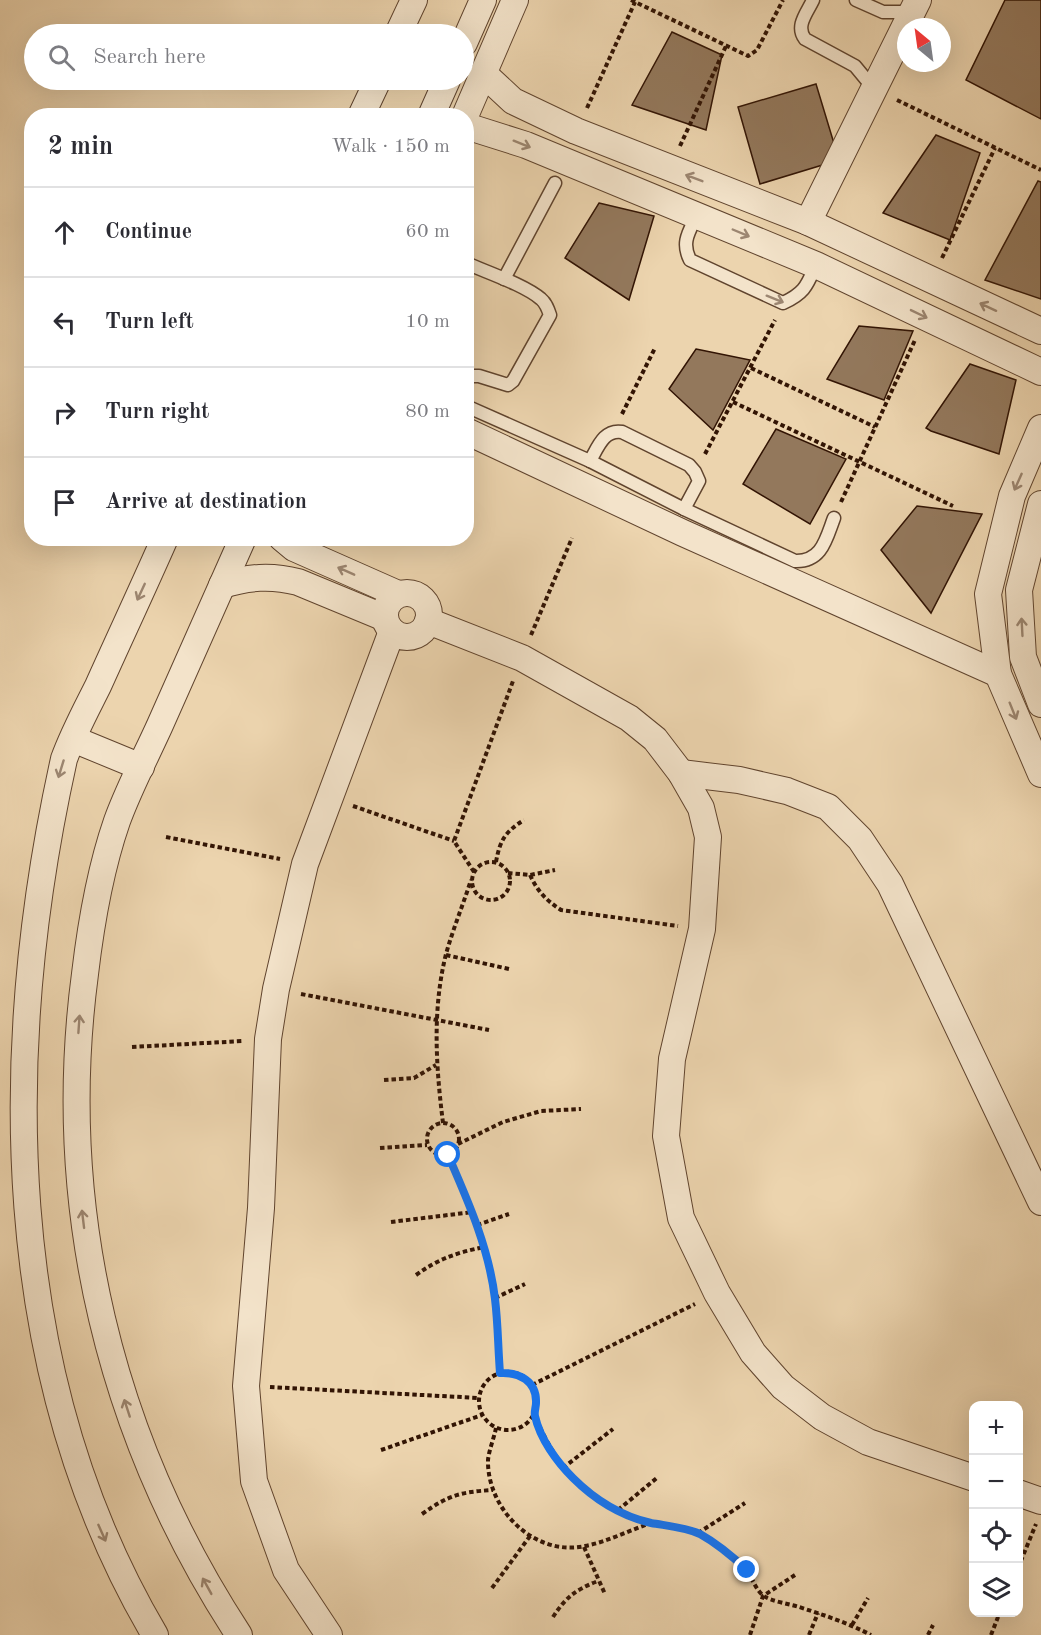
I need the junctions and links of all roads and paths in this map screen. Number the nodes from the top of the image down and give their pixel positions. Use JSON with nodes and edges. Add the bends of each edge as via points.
{"nodes":[{"id":1,"x":414,"y":0,"type":"edge"},
{"id":2,"x":483,"y":0,"type":"edge"},
{"id":3,"x":515,"y":0,"type":"edge"},
{"id":4,"x":646,"y":0,"type":"edge"},
{"id":5,"x":783,"y":0,"type":"edge"},
{"id":6,"x":813,"y":0,"type":"edge"},
{"id":7,"x":856,"y":0,"type":"edge"},
{"id":8,"x":633,"y":1,"type":"edge"},
{"id":9,"x":643,"y":6,"type":"junction"},
{"id":10,"x":915,"y":6,"type":"edge"},
{"id":11,"x":403,"y":24,"type":"edge"},
{"id":12,"x":472,"y":24,"type":"edge"},
{"id":13,"x":726,"y":46,"type":"junction"},
{"id":14,"x":484,"y":74,"type":"junction"},
{"id":15,"x":373,"y":90,"type":"edge"},
{"id":16,"x":443,"y":90,"type":"edge"},
{"id":17,"x":874,"y":90,"type":"junction"},
{"id":18,"x":365,"y":108,"type":"edge"},
{"id":19,"x":435,"y":108,"type":"edge"},
{"id":20,"x":469,"y":108,"type":"edge"},
{"id":21,"x":474,"y":128,"type":"edge"},
{"id":22,"x":576,"y":131,"type":"junction"},
{"id":23,"x":995,"y":148,"type":"junction"},
{"id":24,"x":670,"y":169,"type":"junction"},
{"id":25,"x":1041,"y":170,"type":"edge"},
{"id":26,"x":555,"y":183,"type":"dead end"},
{"id":27,"x":697,"y":214,"type":"junction"},
{"id":28,"x":808,"y":222,"type":"junction"},
{"id":29,"x":816,"y":265,"type":"junction"},
{"id":30,"x":474,"y":266,"type":"edge"},
{"id":31,"x":504,"y":279,"type":"junction"},
{"id":32,"x":931,"y":280,"type":"junction"},
{"id":33,"x":783,"y":303,"type":"junction"},
{"id":34,"x":926,"y":317,"type":"junction"},
{"id":35,"x":1041,"y":332,"type":"edge"},
{"id":36,"x":655,"y":348,"type":"dead end"},
{"id":37,"x":751,"y":368,"type":"junction"},
{"id":38,"x":1041,"y":372,"type":"edge"},
{"id":39,"x":474,"y":376,"type":"edge"},
{"id":40,"x":733,"y":402,"type":"junction"},
{"id":41,"x":474,"y":409,"type":"edge"},
{"id":42,"x":876,"y":427,"type":"junction"},
{"id":43,"x":1041,"y":428,"type":"edge"},
{"id":44,"x":613,"y":431,"type":"junction"},
{"id":45,"x":474,"y":436,"type":"edge"},
{"id":46,"x":590,"y":460,"type":"junction"},
{"id":47,"x":860,"y":462,"type":"junction"},
{"id":48,"x":695,"y":472,"type":"junction"},
{"id":49,"x":1041,"y":504,"type":"edge"},
{"id":50,"x":953,"y":506,"type":"dead end"},
{"id":51,"x":684,"y":509,"type":"junction"},
{"id":52,"x":834,"y":518,"type":"joint"},
{"id":53,"x":572,"y":538,"type":"dead end"},
{"id":54,"x":161,"y":546,"type":"edge"},
{"id":55,"x":239,"y":546,"type":"edge"},
{"id":56,"x":292,"y":546,"type":"edge"},
{"id":57,"x":222,"y":585,"type":"junction"},
{"id":58,"x":398,"y":594,"type":"junction"},
{"id":59,"x":428,"y":621,"type":"junction"},
{"id":60,"x":388,"y":624,"type":"junction"},
{"id":61,"x":522,"y":658,"type":"junction"},
{"id":62,"x":998,"y":674,"type":"junction"},
{"id":63,"x":1041,"y":704,"type":"edge"},
{"id":64,"x":73,"y":739,"type":"junction"},
{"id":65,"x":141,"y":767,"type":"junction"},
{"id":66,"x":681,"y":773,"type":"junction"},
{"id":67,"x":1041,"y":774,"type":"edge"},
{"id":68,"x":328,"y":797,"type":"junction"},
{"id":69,"x":524,"y":820,"type":"dead end"},
{"id":70,"x":166,"y":837,"type":"dead end"},
{"id":71,"x":454,"y":841,"type":"junction"},
{"id":72,"x":496,"y":862,"type":"junction"},
{"id":73,"x":304,"y":864,"type":"junction"},
{"id":74,"x":555,"y":870,"type":"dead end"},
{"id":75,"x":474,"y":872,"type":"junction"},
{"id":76,"x":508,"y":873,"type":"junction"},
{"id":77,"x":530,"y":875,"type":"junction"},
{"id":78,"x":471,"y":880,"type":"junction"},
{"id":79,"x":702,"y":929,"type":"junction"},
{"id":80,"x":446,"y":955,"type":"junction"},
{"id":81,"x":509,"y":969,"type":"dead end"},
{"id":82,"x":276,"y":989,"type":"junction"},
{"id":83,"x":436,"y":1021,"type":"junction"},
{"id":84,"x":489,"y":1030,"type":"dead end"},
{"id":85,"x":268,"y":1039,"type":"junction"},
{"id":86,"x":132,"y":1047,"type":"dead end"},
{"id":87,"x":436,"y":1065,"type":"junction"},
{"id":88,"x":384,"y":1080,"type":"dead end"},
{"id":89,"x":581,"y":1109,"type":"dead end"},
{"id":90,"x":443,"y":1123,"type":"junction"},
{"id":91,"x":459,"y":1144,"type":"junction"},
{"id":92,"x":427,"y":1145,"type":"junction"},
{"id":93,"x":380,"y":1149,"type":"dead end"},
{"id":94,"x":448,"y":1155,"type":"junction"},
{"id":95,"x":1041,"y":1202,"type":"edge"},
{"id":96,"x":473,"y":1212,"type":"junction"},
{"id":97,"x":509,"y":1214,"type":"dead end"},
{"id":98,"x":391,"y":1222,"type":"dead end"},
{"id":99,"x":477,"y":1225,"type":"junction"},
{"id":100,"x":484,"y":1247,"type":"junction"},
{"id":101,"x":416,"y":1275,"type":"dead end"},
{"id":102,"x":525,"y":1284,"type":"dead end"},
{"id":103,"x":717,"y":1293,"type":"junction"},
{"id":104,"x":495,"y":1298,"type":"junction"},
{"id":105,"x":500,"y":1373,"type":"junction"},
{"id":106,"x":532,"y":1385,"type":"junction"},
{"id":107,"x":246,"y":1386,"type":"junction"},
{"id":108,"x":479,"y":1398,"type":"junction"},
{"id":109,"x":534,"y":1414,"type":"junction"},
{"id":110,"x":482,"y":1415,"type":"junction"},
{"id":111,"x":496,"y":1428,"type":"junction"},
{"id":112,"x":613,"y":1429,"type":"dead end"},
{"id":113,"x":381,"y":1450,"type":"dead end"},
{"id":114,"x":563,"y":1468,"type":"junction"},
{"id":115,"x":969,"y":1476,"type":"edge"},
{"id":116,"x":658,"y":1477,"type":"dead end"},
{"id":117,"x":493,"y":1490,"type":"junction"},
{"id":118,"x":1023,"y":1498,"type":"edge"},
{"id":119,"x":745,"y":1503,"type":"dead end"},
{"id":120,"x":617,"y":1510,"type":"junction"},
{"id":121,"x":1039,"y":1512,"type":"edge"},
{"id":122,"x":422,"y":1514,"type":"dead end"},
{"id":123,"x":651,"y":1523,"type":"junction"},
{"id":124,"x":698,"y":1533,"type":"junction"},
{"id":125,"x":530,"y":1536,"type":"junction"},
{"id":126,"x":584,"y":1547,"type":"junction"},
{"id":127,"x":1020,"y":1563,"type":"edge"},
{"id":128,"x":795,"y":1575,"type":"dead end"},
{"id":129,"x":598,"y":1581,"type":"junction"},
{"id":130,"x":492,"y":1588,"type":"dead end"},
{"id":131,"x":605,"y":1594,"type":"dead end"},
{"id":132,"x":763,"y":1596,"type":"junction"},
{"id":133,"x":868,"y":1598,"type":"dead end"},
{"id":134,"x":818,"y":1613,"type":"junction"},
{"id":135,"x":553,"y":1617,"type":"dead end"},
{"id":136,"x":998,"y":1617,"type":"edge"},
{"id":137,"x":852,"y":1625,"type":"junction"},
{"id":138,"x":933,"y":1625,"type":"dead end"},
{"id":139,"x":155,"y":1635,"type":"edge"},
{"id":140,"x":239,"y":1635,"type":"edge"},
{"id":141,"x":329,"y":1635,"type":"edge"},
{"id":142,"x":750,"y":1635,"type":"edge"},
{"id":143,"x":809,"y":1635,"type":"edge"},
{"id":144,"x":871,"y":1635,"type":"edge"},
{"id":145,"x":928,"y":1635,"type":"edge"},
{"id":146,"x":991,"y":1635,"type":"edge"}],
"edges":[{"from":1,"to":11,"type":"street"},
{"from":2,"to":12,"type":"street"},
{"from":3,"to":14,"type":"street"},
{"from":4,"to":9,"type":"path"},
{"from":5,"to":13,"type":"path","via":[[755,53],[745,55]]},
{"from":6,"to":17,"type":"lane","via":[[800,27],[801,34],[855,66]]},
{"from":7,"to":10,"type":"lane","via":[[883,12]]},
{"from":8,"to":9,"type":"path"},
{"from":8,"to":22,"type":"path"},
{"from":9,"to":13,"type":"path"},
{"from":10,"to":17,"type":"street"},
{"from":13,"to":24,"type":"path"},
{"from":14,"to":20,"type":"street"},
{"from":14,"to":22,"type":"street","via":[[513,101]]},
{"from":15,"to":18,"type":"street"},
{"from":16,"to":19,"type":"street"},
{"from":17,"to":23,"type":"path"},
{"from":17,"to":28,"type":"street"},
{"from":21,"to":27,"type":"street","one_way":true},
{"from":22,"to":24,"type":"street"},
{"from":23,"to":25,"type":"path"},
{"from":23,"to":32,"type":"path"},
{"from":28,"to":24,"type":"street","one_way":true},
{"from":26,"to":31,"type":"lane"},
{"from":27,"to":29,"type":"street","one_way":true},
{"from":27,"to":33,"type":"lane","one_way":true,"via":[[686,240],[690,260]]},
{"from":28,"to":32,"type":"street"},
{"from":29,"to":33,"type":"lane","via":[[805,290]]},
{"from":29,"to":34,"type":"street","one_way":true},
{"from":30,"to":31,"type":"lane"},
{"from":31,"to":39,"type":"lane","via":[[540,298],[550,315],[513,381],[508,385]]},
{"from":35,"to":32,"type":"street","one_way":true},
{"from":33,"to":37,"type":"path"},
{"from":34,"to":38,"type":"street"},
{"from":34,"to":42,"type":"path"},
{"from":36,"to":44,"type":"path"},
{"from":37,"to":40,"type":"path"},
{"from":37,"to":42,"type":"path"},
{"from":40,"to":47,"type":"path"},
{"from":40,"to":48,"type":"path"},
{"from":41,"to":46,"type":"lane"},
{"from":42,"to":47,"type":"path"},
{"from":43,"to":62,"type":"street","one_way":true,"via":[[1011,496],[988,594]]},
{"from":44,"to":46,"type":"lane"},
{"from":44,"to":48,"type":"lane","via":[[689,465]]},
{"from":45,"to":62,"type":"street"},
{"from":46,"to":51,"type":"lane"},
{"from":47,"to":50,"type":"path"},
{"from":47,"to":52,"type":"path"},
{"from":48,"to":51,"type":"lane","via":[[699,481]]},
{"from":63,"to":49,"type":"street","one_way":true,"via":[[1023,657],[1019,590]]},
{"from":51,"to":52,"type":"lane","via":[[795,561],[810,559],[823,549]]},
{"from":53,"to":61,"type":"path"},
{"from":54,"to":64,"type":"street","one_way":true},
{"from":55,"to":57,"type":"street"},
{"from":58,"to":56,"type":"street","one_way":true},
{"from":57,"to":60,"type":"street","via":[[254,577],[298,582]]},
{"from":57,"to":65,"type":"street"},
{"from":58,"to":59,"type":"street","via":[[412,593],[424,601]]},
{"from":58,"to":60,"type":"street","via":[[387,604]]},
{"from":59,"to":60,"type":"street","via":[[416,635],[403,637]]},
{"from":59,"to":61,"type":"street"},
{"from":60,"to":68,"type":"street"},
{"from":61,"to":66,"type":"street","via":[[629,718],[655,739]]},
{"from":61,"to":71,"type":"path"},
{"from":62,"to":67,"type":"street","one_way":true},
{"from":64,"to":65,"type":"street"},
{"from":64,"to":139,"type":"street","one_way":true,"via":[[46,817],[20,941],[8,1067],[12,1194],[31,1319],[64,1439],[111,1553]]},
{"from":140,"to":65,"type":"street","one_way":true,"via":[[184,1544],[134,1431],[99,1312],[80,1189],[76,1065],[89,942],[117,820]]},
{"from":66,"to":79,"type":"street","via":[[701,808],[708,837]]},
{"from":66,"to":95,"type":"street","via":[[787,791],[828,807],[860,839],[890,884]]},
{"from":68,"to":71,"type":"path"},
{"from":68,"to":73,"type":"street"},
{"from":69,"to":72,"type":"path","via":[[509,830],[499,844]]},
{"from":70,"to":73,"type":"path"},
{"from":71,"to":75,"type":"path"},
{"from":72,"to":75,"type":"path","via":[[479,865]]},
{"from":72,"to":76,"type":"path"},
{"from":73,"to":82,"type":"street"},
{"from":74,"to":77,"type":"path"},
{"from":75,"to":78,"type":"path"},
{"from":76,"to":77,"type":"path"},
{"from":76,"to":78,"type":"path","via":[[508,890],[494,900],[478,896]]},
{"from":77,"to":79,"type":"path","via":[[537,890],[561,910]]},
{"from":78,"to":80,"type":"path"},
{"from":79,"to":103,"type":"street","via":[[672,1059],[666,1136],[681,1218]]},
{"from":80,"to":81,"type":"path"},
{"from":80,"to":83,"type":"path"},
{"from":82,"to":83,"type":"path"},
{"from":82,"to":85,"type":"street"},
{"from":83,"to":84,"type":"path"},
{"from":83,"to":87,"type":"path"},
{"from":85,"to":86,"type":"path"},
{"from":85,"to":107,"type":"street","via":[[261,1208]]},
{"from":87,"to":88,"type":"path","via":[[414,1078]]},
{"from":87,"to":90,"type":"path"},
{"from":89,"to":91,"type":"path","via":[[542,1111],[503,1122]]},
{"from":90,"to":91,"type":"path","via":[[458,1132]]},
{"from":90,"to":92,"type":"path","via":[[436,1124],[428,1133]]},
{"from":91,"to":94,"type":"path"},
{"from":92,"to":93,"type":"path"},
{"from":92,"to":94,"type":"path","via":[[440,1156]]},
{"from":94,"to":96,"type":"path"},
{"from":96,"to":98,"type":"path"},
{"from":96,"to":99,"type":"path"},
{"from":97,"to":99,"type":"path"},
{"from":99,"to":100,"type":"path"},
{"from":100,"to":101,"type":"path","via":[[436,1261]]},
{"from":100,"to":104,"type":"path"},
{"from":102,"to":104,"type":"path"},
{"from":103,"to":106,"type":"path"},
{"from":103,"to":115,"type":"street","via":[[753,1353],[783,1387],[822,1417],[868,1442]]},
{"from":104,"to":105,"type":"path"},
{"from":105,"to":106,"type":"path","via":[[519,1375]]},
{"from":105,"to":108,"type":"path","via":[[486,1382]]},
{"from":106,"to":109,"type":"path","via":[[537,1404]]},
{"from":107,"to":108,"type":"path"},
{"from":107,"to":141,"type":"street","via":[[254,1481],[286,1570]]},
{"from":108,"to":110,"type":"path"},
{"from":109,"to":111,"type":"path","via":[[513,1430]]},
{"from":109,"to":114,"type":"path","via":[[546,1443]]},
{"from":110,"to":111,"type":"path"},
{"from":110,"to":113,"type":"path"},
{"from":111,"to":117,"type":"path","via":[[488,1459]]},
{"from":112,"to":114,"type":"path"},
{"from":114,"to":120,"type":"path","via":[[588,1492]]},
{"from":116,"to":120,"type":"path"},
{"from":117,"to":122,"type":"path","via":[[466,1491]]},
{"from":117,"to":125,"type":"path","via":[[507,1517]]},
{"from":118,"to":121,"type":"street"},
{"from":119,"to":124,"type":"path"},
{"from":120,"to":123,"type":"path"},
{"from":121,"to":127,"type":"path"},
{"from":123,"to":124,"type":"path"},
{"from":123,"to":126,"type":"path"},
{"from":124,"to":132,"type":"path","via":[[725,1549],[747,1570]]},
{"from":125,"to":126,"type":"path","via":[[556,1546]]},
{"from":125,"to":130,"type":"path"},
{"from":126,"to":129,"type":"path"},
{"from":128,"to":132,"type":"path"},
{"from":129,"to":131,"type":"path"},
{"from":129,"to":135,"type":"path","via":[[579,1588]]},
{"from":132,"to":134,"type":"path"},
{"from":132,"to":142,"type":"path"},
{"from":133,"to":137,"type":"path"},
{"from":134,"to":137,"type":"path"},
{"from":134,"to":143,"type":"path"},
{"from":136,"to":146,"type":"path"},
{"from":137,"to":144,"type":"path"},
{"from":138,"to":145,"type":"path"}]}
